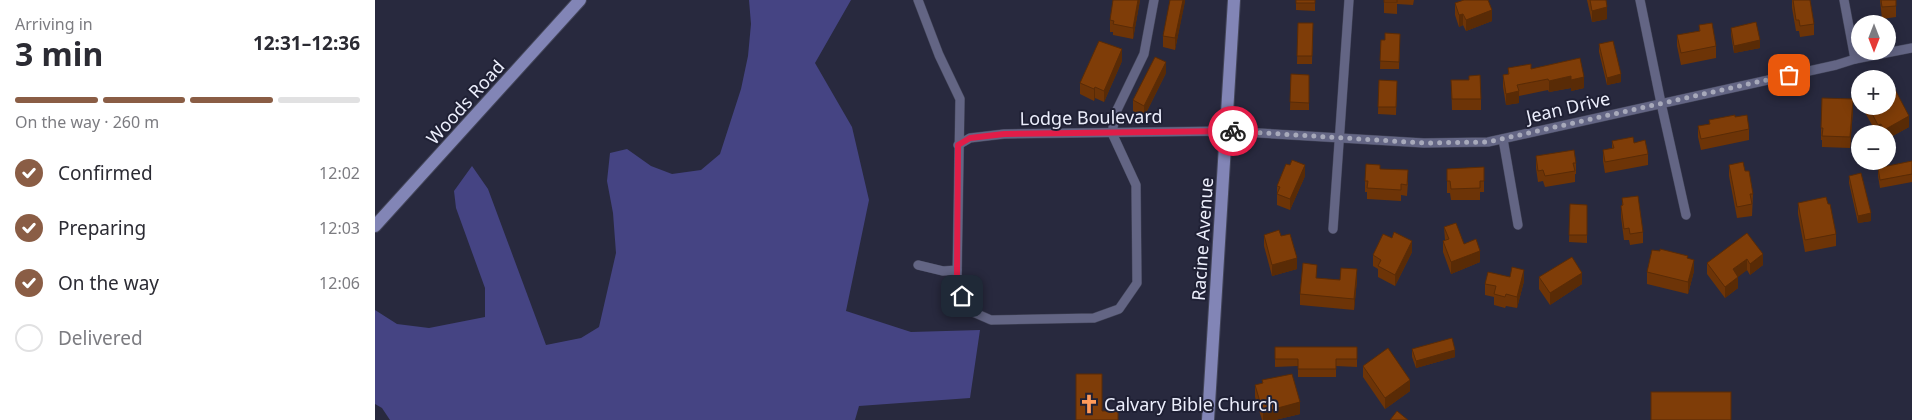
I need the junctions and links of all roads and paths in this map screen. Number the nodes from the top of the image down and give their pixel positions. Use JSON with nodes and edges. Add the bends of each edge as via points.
{"nodes":[{"id":1,"x":580,"y":0,"type":"edge"},
{"id":2,"x":918,"y":0,"type":"edge"},
{"id":3,"x":1154,"y":0,"type":"edge"},
{"id":4,"x":1234,"y":0,"type":"edge"},
{"id":5,"x":1349,"y":0,"type":"edge"},
{"id":6,"x":1640,"y":0,"type":"edge"},
{"id":7,"x":1844,"y":0,"type":"edge"},
{"id":8,"x":1851,"y":38,"type":"edge"},
{"id":9,"x":1912,"y":48,"type":"edge"},
{"id":10,"x":1896,"y":51,"type":"edge"},
{"id":11,"x":1851,"y":60,"type":"edge"},
{"id":12,"x":1661,"y":103,"type":"junction"},
{"id":13,"x":1226,"y":131,"type":"junction"},
{"id":14,"x":1112,"y":133,"type":"junction"},
{"id":15,"x":1341,"y":137,"type":"junction"},
{"id":16,"x":1503,"y":139,"type":"junction"},
{"id":17,"x":958,"y":145,"type":"junction"},
{"id":18,"x":1686,"y":214,"type":"dead end"},
{"id":19,"x":376,"y":224,"type":"edge"},
{"id":20,"x":1518,"y":225,"type":"dead end"},
{"id":21,"x":1333,"y":230,"type":"dead end"},
{"id":22,"x":919,"y":265,"type":"dead end"},
{"id":23,"x":957,"y":270,"type":"junction"},
{"id":24,"x":1208,"y":420,"type":"edge"}],
"edges":[{"from":1,"to":19,"type":"main road","name":"Woods Road"},
{"from":2,"to":17,"type":"street","via":[[959,99]]},
{"from":3,"to":14,"type":"street","via":[[1144,54],[1115,112]]},
{"from":4,"to":13,"type":"main road","name":"Racine Avenue"},
{"from":5,"to":15,"type":"street"},
{"from":6,"to":12,"type":"street"},
{"from":7,"to":8,"type":"street"},
{"from":9,"to":10,"type":"street","name":"Jean Drive"},
{"from":11,"to":12,"type":"street","name":"Jean Drive"},
{"from":12,"to":16,"type":"street","name":"Jean Drive"},
{"from":12,"to":18,"type":"street"},
{"from":13,"to":14,"type":"street","name":"Lodge Boulevard"},
{"from":13,"to":15,"type":"street","name":"Jean Drive"},
{"from":13,"to":24,"type":"main road","name":"Racine Avenue"},
{"from":14,"to":17,"type":"street","name":"Lodge Boulevard","via":[[1004,134],[970,138]]},
{"from":14,"to":23,"type":"street","via":[[1136,184],[1137,283],[1119,309],[1094,318],[991,320],[975,312],[962,296]]},
{"from":15,"to":16,"type":"street","name":"Jean Drive","via":[[1453,143]]},
{"from":15,"to":21,"type":"street"},
{"from":16,"to":20,"type":"street"},
{"from":17,"to":23,"type":"street"},
{"from":22,"to":23,"type":"street","via":[[943,271]]}]}
